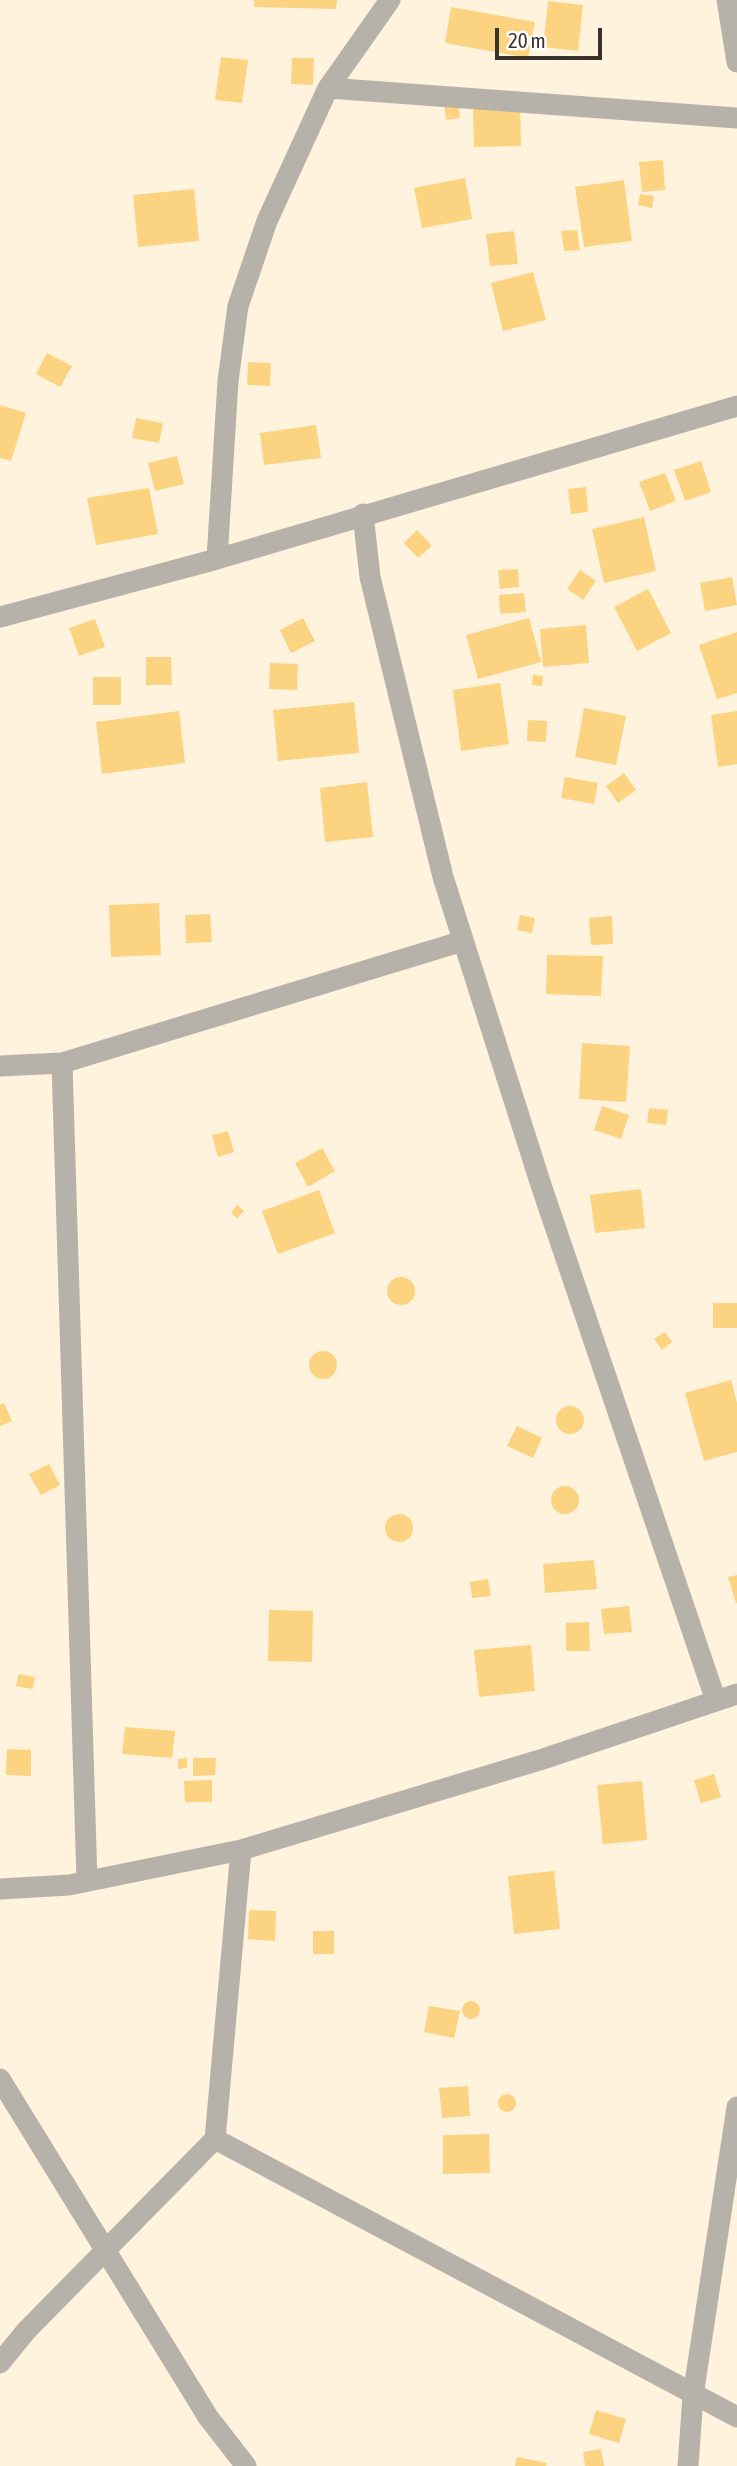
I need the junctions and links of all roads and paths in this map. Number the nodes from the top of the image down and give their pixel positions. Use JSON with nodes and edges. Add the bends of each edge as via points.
{"nodes":[{"id":1,"x":390,"y":0,"type":"edge"},
{"id":2,"x":727,"y":0,"type":"edge"},
{"id":3,"x":737,"y":62,"type":"edge"},
{"id":4,"x":328,"y":88,"type":"junction"},
{"id":5,"x":737,"y":118,"type":"edge"},
{"id":6,"x":737,"y":406,"type":"edge"},
{"id":7,"x":363,"y":514,"type":"junction"},
{"id":8,"x":218,"y":559,"type":"junction"},
{"id":9,"x":0,"y":617,"type":"edge"},
{"id":10,"x":463,"y":941,"type":"junction"},
{"id":11,"x":62,"y":1063,"type":"junction"},
{"id":12,"x":0,"y":1066,"type":"edge"},
{"id":13,"x":737,"y":1693,"type":"edge"},
{"id":14,"x":716,"y":1701,"type":"junction"},
{"id":15,"x":240,"y":1850,"type":"junction"},
{"id":16,"x":87,"y":1881,"type":"junction"},
{"id":17,"x":0,"y":1889,"type":"edge"},
{"id":18,"x":0,"y":2079,"type":"edge"},
{"id":19,"x":737,"y":2107,"type":"edge"},
{"id":20,"x":215,"y":2140,"type":"junction"},
{"id":21,"x":106,"y":2250,"type":"junction"},
{"id":22,"x":0,"y":2363,"type":"edge"},
{"id":23,"x":693,"y":2396,"type":"junction"},
{"id":24,"x":737,"y":2417,"type":"edge"},
{"id":25,"x":246,"y":2466,"type":"edge"},
{"id":26,"x":688,"y":2466,"type":"edge"}],
"edges":[{"from":1,"to":4,"type":"street"},
{"from":2,"to":3,"type":"street"},
{"from":4,"to":5,"type":"street"},
{"from":4,"to":8,"type":"street","via":[[267,221],[238,306],[228,381]]},
{"from":6,"to":7,"type":"street"},
{"from":7,"to":8,"type":"street"},
{"from":7,"to":10,"type":"street","via":[[370,577],[443,877]]},
{"from":8,"to":9,"type":"street"},
{"from":10,"to":11,"type":"street"},
{"from":10,"to":14,"type":"street"},
{"from":11,"to":12,"type":"street"},
{"from":11,"to":16,"type":"street"},
{"from":13,"to":14,"type":"street"},
{"from":14,"to":15,"type":"street","via":[[543,1759]]},
{"from":15,"to":16,"type":"street"},
{"from":15,"to":20,"type":"street"},
{"from":16,"to":17,"type":"street"},
{"from":18,"to":21,"type":"street"},
{"from":19,"to":23,"type":"street"},
{"from":20,"to":21,"type":"street"},
{"from":20,"to":23,"type":"street"},
{"from":21,"to":22,"type":"street"},
{"from":21,"to":25,"type":"street","via":[[208,2417]]},
{"from":23,"to":24,"type":"street"},
{"from":23,"to":26,"type":"street"}]}
